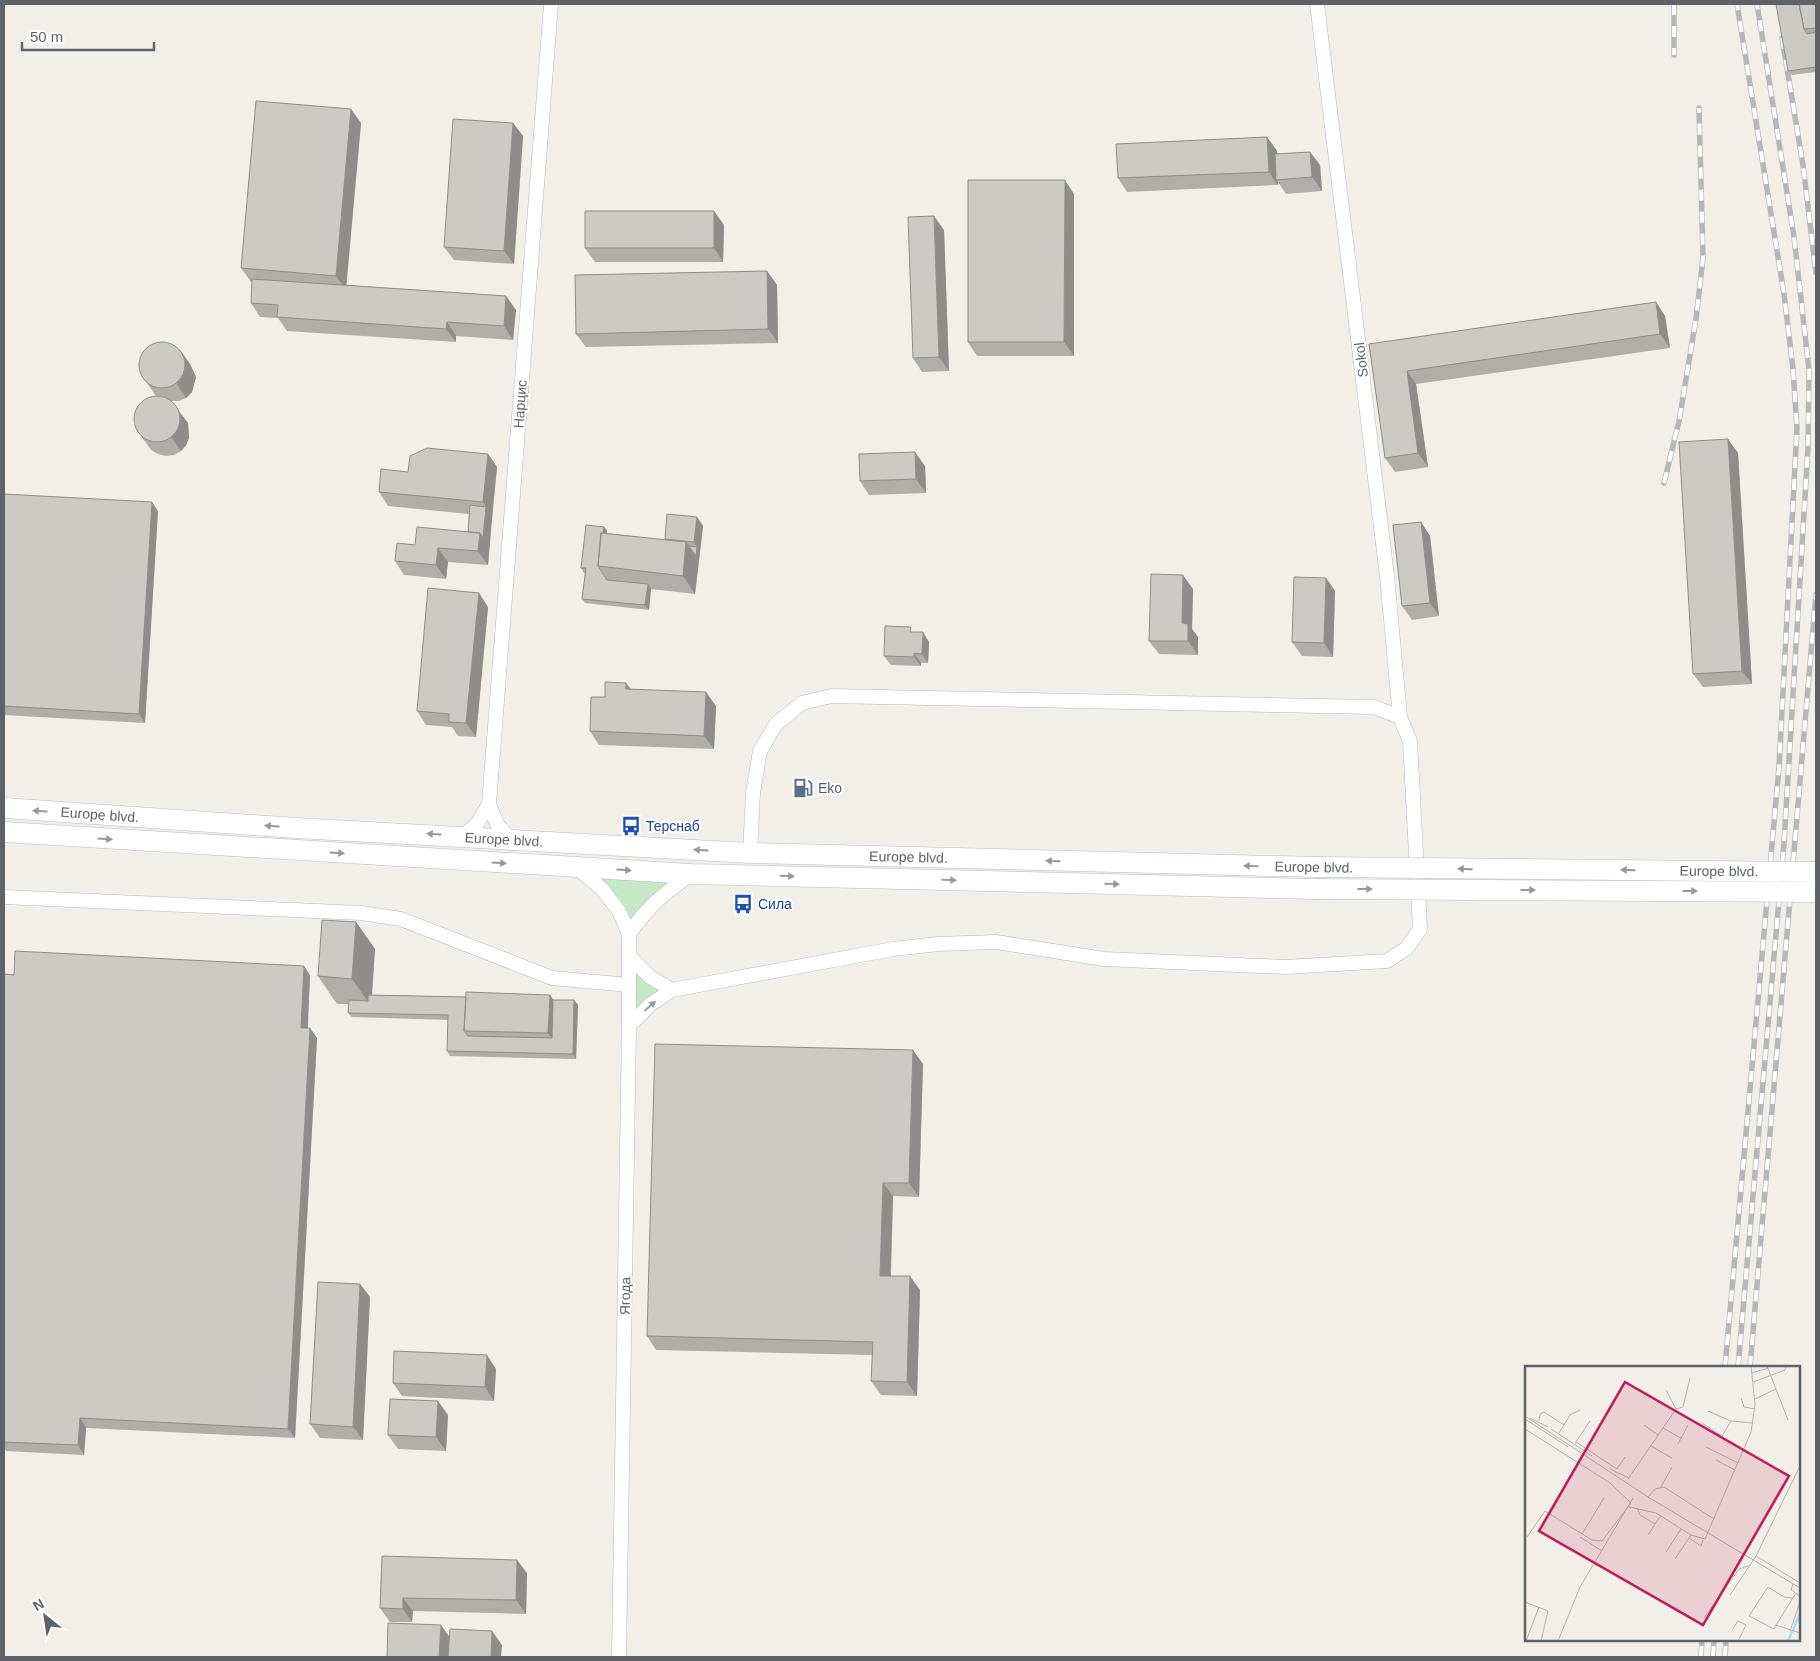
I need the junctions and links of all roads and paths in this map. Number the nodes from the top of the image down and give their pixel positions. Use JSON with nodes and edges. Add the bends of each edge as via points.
{"nodes":[{"id":1,"x":551,"y":4,"type":"edge"},
{"id":2,"x":1317,"y":4,"type":"edge"},
{"id":3,"x":1400,"y":718,"type":"junction"},
{"id":4,"x":489,"y":804,"type":"junction"},
{"id":5,"x":4,"y":808,"type":"edge"},
{"id":6,"x":4,"y":832,"type":"edge"},
{"id":7,"x":463,"y":836,"type":"junction"},
{"id":8,"x":510,"y":839,"type":"junction"},
{"id":9,"x":750,"y":853,"type":"junction"},
{"id":10,"x":576,"y":867,"type":"junction"},
{"id":11,"x":1816,"y":872,"type":"edge"},
{"id":12,"x":690,"y":874,"type":"junction"},
{"id":13,"x":1816,"y":892,"type":"edge"},
{"id":14,"x":4,"y":898,"type":"edge"},
{"id":15,"x":629,"y":934,"type":"junction"},
{"id":16,"x":629,"y":956,"type":"junction"},
{"id":17,"x":629,"y":985,"type":"junction"},
{"id":18,"x":672,"y":990,"type":"junction"},
{"id":19,"x":629,"y":1026,"type":"junction"},
{"id":20,"x":619,"y":1657,"type":"edge"}],
"edges":[{"from":1,"to":4,"type":"street","name":"Нарцис"},
{"from":2,"to":3,"type":"street","name":"Sokol","via":[[1386,567]]},
{"from":3,"to":9,"type":"street","via":[[1374,707],[831,696],[802,703],[776,724],[760,751]]},
{"from":3,"to":18,"type":"street","name":"Sokol","via":[[1410,741],[1420,929],[1407,948],[1386,961],[1286,967],[1104,959],[996,942],[938,944],[893,949]]},
{"from":4,"to":7,"type":"street","via":[[477,824]]},
{"from":4,"to":8,"type":"street","via":[[497,824]]},
{"from":7,"to":5,"type":"main road","name":"Europe blvd.","one_way":true},
{"from":6,"to":10,"type":"main road","name":"Europe blvd.","one_way":true},
{"from":7,"to":8,"type":"main road","name":"Europe blvd."},
{"from":9,"to":8,"type":"main road","name":"Europe blvd.","one_way":true},
{"from":11,"to":9,"type":"main road","name":"Europe blvd.","one_way":true,"bridge":true,"via":[[1317,867]]},
{"from":10,"to":12,"type":"main road","name":"Europe blvd.","one_way":true},
{"from":10,"to":15,"type":"street","via":[[602,889],[619,912]]},
{"from":12,"to":13,"type":"main road","name":"Europe blvd.","one_way":true,"bridge":true,"via":[[1316,889]]},
{"from":12,"to":15,"type":"street","via":[[659,898]]},
{"from":14,"to":17,"type":"street","via":[[361,913],[401,919],[552,978]]},
{"from":15,"to":16,"type":"street","name":"Ягода"},
{"from":16,"to":17,"type":"street","name":"Ягода"},
{"from":16,"to":18,"type":"street","via":[[650,977]]},
{"from":17,"to":19,"type":"street","name":"Ягода"},
{"from":19,"to":18,"type":"street","one_way":true,"via":[[651,1004]]},
{"from":19,"to":20,"type":"street","name":"Ягода"}]}
